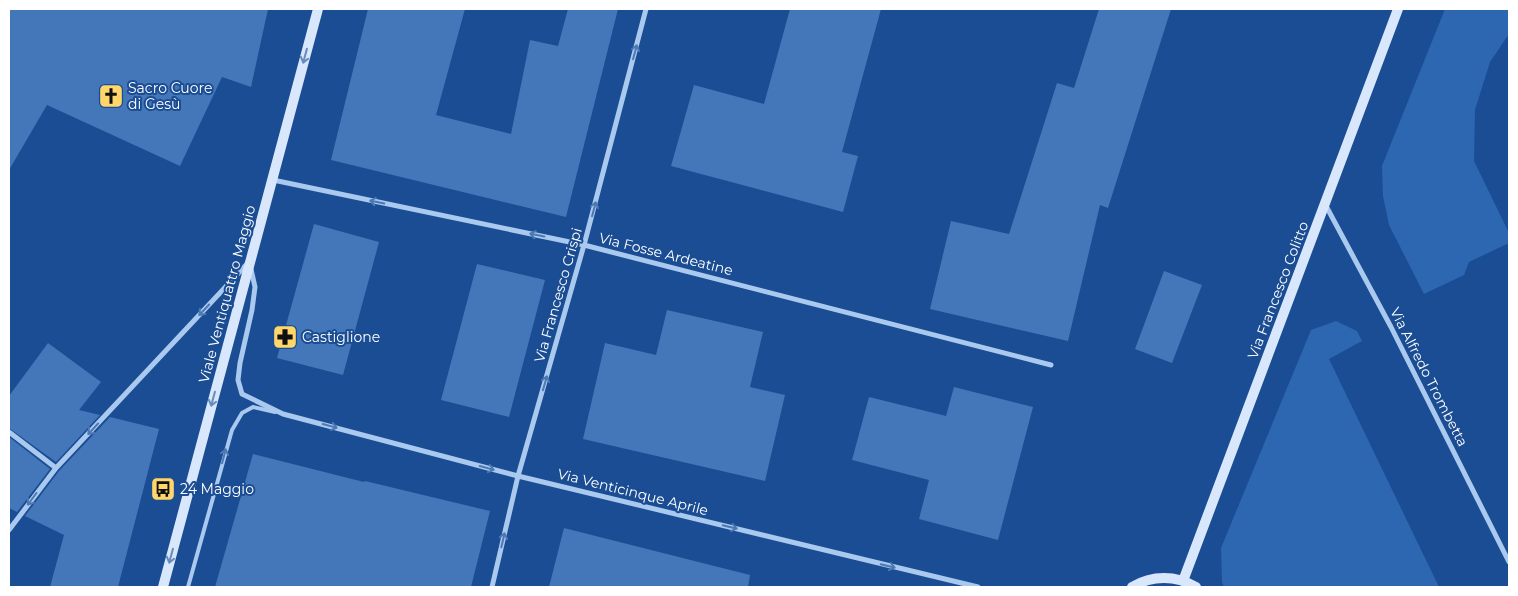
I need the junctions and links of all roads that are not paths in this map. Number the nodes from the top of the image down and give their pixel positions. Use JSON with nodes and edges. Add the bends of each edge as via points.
{"nodes":[{"id":1,"x":318,"y":9,"type":"edge"},
{"id":2,"x":646,"y":9,"type":"edge"},
{"id":3,"x":1398,"y":9,"type":"edge"},
{"id":4,"x":272,"y":180,"type":"junction"},
{"id":5,"x":1325,"y":204,"type":"junction"},
{"id":6,"x":584,"y":244,"type":"junction"},
{"id":7,"x":249,"y":262,"type":"junction"},
{"id":8,"x":1051,"y":365,"type":"dead end"},
{"id":9,"x":283,"y":414,"type":"junction"},
{"id":10,"x":9,"y":432,"type":"edge"},
{"id":11,"x":56,"y":468,"type":"junction"},
{"id":12,"x":518,"y":476,"type":"junction"},
{"id":13,"x":9,"y":530,"type":"edge"},
{"id":14,"x":1509,"y":562,"type":"edge"},
{"id":15,"x":1184,"y":581,"type":"junction"},
{"id":16,"x":163,"y":587,"type":"edge"},
{"id":17,"x":188,"y":587,"type":"edge"},
{"id":18,"x":492,"y":587,"type":"edge"},
{"id":19,"x":978,"y":587,"type":"edge"},
{"id":20,"x":1132,"y":587,"type":"edge"},
{"id":21,"x":1196,"y":587,"type":"edge"}],
"edges":[{"from":1,"to":4,"type":"main road","name":"Viale Ventiquattro Maggio","one_way":true},
{"from":6,"to":2,"type":"street","name":"Via Francesco Crispi","one_way":true},
{"from":3,"to":5,"type":"main road","name":"Via Francesco Colitto"},
{"from":6,"to":4,"type":"street","name":"Via Fosse Ardeatine","one_way":true},
{"from":4,"to":7,"type":"main road","name":"Viale Ventiquattro Maggio"},
{"from":5,"to":14,"type":"street","name":"Via Alfredo Trombetta"},
{"from":5,"to":15,"type":"main road","name":"Via Francesco Colitto"},
{"from":6,"to":8,"type":"street","name":"Via Fosse Ardeatine"},
{"from":12,"to":6,"type":"street","name":"Via Francesco Crispi","one_way":true},
{"from":7,"to":9,"type":"street","name":"Via Venticinque Aprile","via":[[255,286],[238,380],[242,394]]},
{"from":7,"to":11,"type":"street","one_way":true},
{"from":7,"to":16,"type":"main road","name":"Viale Ventiquattro Maggio","one_way":true},
{"from":9,"to":12,"type":"street","name":"Via Venticinque Aprile","one_way":true},
{"from":17,"to":9,"type":"lane","one_way":true,"via":[[232,430],[242,413],[253,407]]},
{"from":10,"to":11,"type":"street"},
{"from":11,"to":13,"type":"street","one_way":true},
{"from":18,"to":12,"type":"street","name":"Via Francesco Crispi","one_way":true},
{"from":12,"to":19,"type":"street","name":"Via Venticinque Aprile","one_way":true},
{"from":15,"to":20,"type":"main road","via":[[1148,579]]},
{"from":15,"to":21,"type":"main road"}]}
